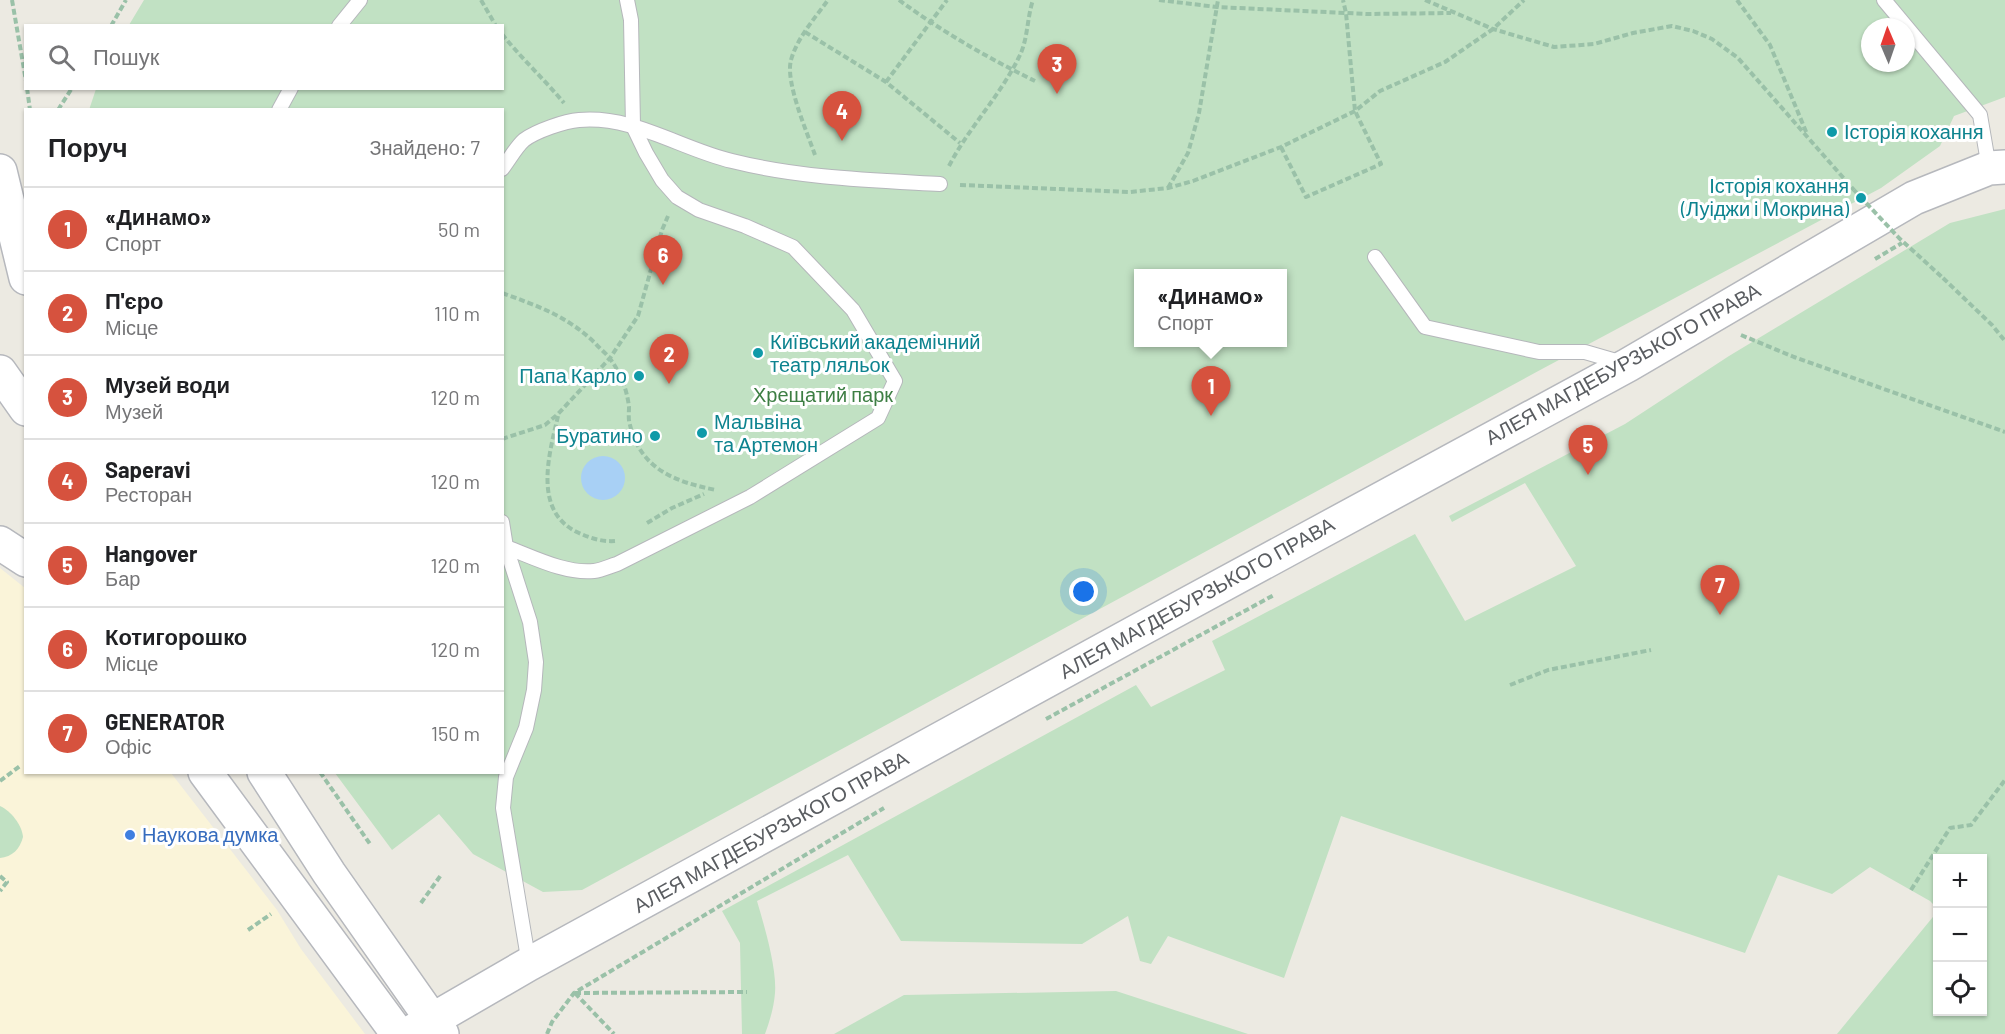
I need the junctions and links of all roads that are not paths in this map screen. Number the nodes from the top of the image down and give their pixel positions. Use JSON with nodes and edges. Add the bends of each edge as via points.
{"nodes":[{"id":1,"x":360,"y":0,"type":"edge"},
{"id":2,"x":627,"y":0,"type":"edge"},
{"id":3,"x":1884,"y":0,"type":"edge"},
{"id":4,"x":341,"y":24,"type":"edge"},
{"id":5,"x":290,"y":90,"type":"edge"},
{"id":6,"x":280,"y":108,"type":"edge"},
{"id":7,"x":633,"y":126,"type":"junction"},
{"id":8,"x":504,"y":166,"type":"edge"},
{"id":9,"x":1997,"y":167,"type":"edge"},
{"id":10,"x":0,"y":171,"type":"edge"},
{"id":11,"x":940,"y":184,"type":"road end"},
{"id":12,"x":1375,"y":257,"type":"dead end"},
{"id":13,"x":24,"y":270,"type":"edge"},
{"id":14,"x":1628,"y":365,"type":"junction"},
{"id":15,"x":0,"y":372,"type":"edge"},
{"id":16,"x":24,"y":406,"type":"edge"},
{"id":17,"x":504,"y":534,"type":"edge"},
{"id":18,"x":0,"y":543,"type":"edge"},
{"id":19,"x":506,"y":547,"type":"junction"},
{"id":20,"x":24,"y":559,"type":"edge"},
{"id":21,"x":206,"y":774,"type":"edge"},
{"id":22,"x":265,"y":774,"type":"edge"},
{"id":23,"x":529,"y":964,"type":"junction"},
{"id":24,"x":427,"y":1029,"type":"edge"},
{"id":25,"x":398,"y":1034,"type":"edge"}],
"edges":[{"from":1,"to":4,"type":"lane"},
{"from":2,"to":7,"type":"lane","via":[[631,20]]},
{"from":3,"to":9,"type":"lane","via":[[1980,115]]},
{"from":5,"to":6,"type":"lane"},
{"from":7,"to":8,"type":"lane","via":[[606,120],[578,120],[540,131],[523,141]]},
{"from":7,"to":11,"type":"lane","via":[[731,161],[823,177]]},
{"from":7,"to":19,"type":"lane","via":[[662,180],[677,197],[699,210],[793,247],[853,310],[895,381],[878,418],[750,497],[617,564],[596,571],[579,571]]},
{"from":9,"to":14,"type":"main road","name":"АЛЕЯ МАГДЕБУРЗЬКОГО ПРАВА","via":[[1914,198]]},
{"from":10,"to":13,"type":"main road"},
{"from":12,"to":14,"type":"lane","via":[[1425,327],[1539,352],[1585,352]]},
{"from":14,"to":23,"type":"main road","name":"АЛЕЯ МАГДЕБУРЗЬКОГО ПРАВА"},
{"from":15,"to":16,"type":"main road"},
{"from":17,"to":19,"type":"lane"},
{"from":18,"to":20,"type":"main road"},
{"from":19,"to":23,"type":"lane","via":[[530,622],[536,662],[526,728],[506,777],[503,808]]},
{"from":21,"to":25,"type":"main road"},
{"from":22,"to":24,"type":"main road"},
{"from":23,"to":24,"type":"main road","name":"АЛЕЯ МАГДЕБУРЗЬКОГО ПРАВА"}]}
